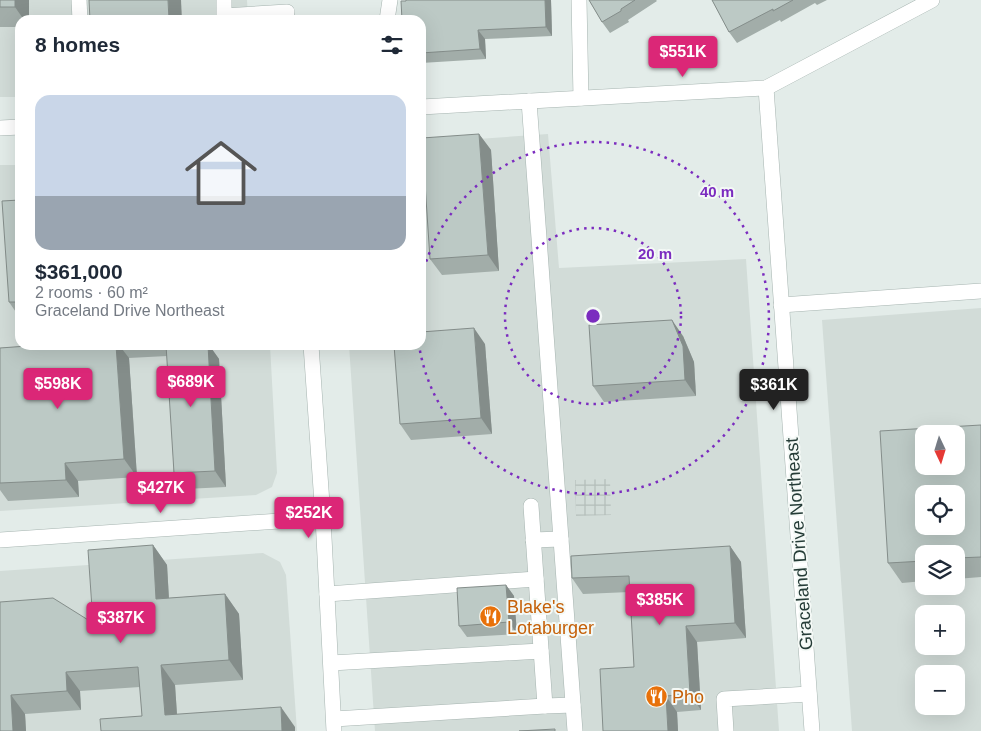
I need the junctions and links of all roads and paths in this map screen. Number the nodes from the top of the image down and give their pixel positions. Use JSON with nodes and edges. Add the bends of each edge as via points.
{"nodes":[{"id":1,"x":79,"y":0,"type":"edge"},
{"id":2,"x":224,"y":0,"type":"edge"},
{"id":3,"x":390,"y":0,"type":"edge"},
{"id":4,"x":579,"y":0,"type":"edge"},
{"id":5,"x":932,"y":0,"type":"edge"},
{"id":6,"x":287,"y":11,"type":"edge"},
{"id":7,"x":80,"y":15,"type":"edge"},
{"id":8,"x":225,"y":15,"type":"edge"},
{"id":9,"x":252,"y":15,"type":"edge"},
{"id":10,"x":388,"y":15,"type":"edge"},
{"id":11,"x":766,"y":88,"type":"junction"},
{"id":12,"x":581,"y":98,"type":"junction"},
{"id":13,"x":529,"y":101,"type":"junction"},
{"id":14,"x":426,"y":107,"type":"edge"},
{"id":15,"x":15,"y":127,"type":"edge"},
{"id":16,"x":0,"y":128,"type":"edge"},
{"id":17,"x":981,"y":291,"type":"edge"},
{"id":18,"x":781,"y":305,"type":"junction"},
{"id":19,"x":310,"y":350,"type":"edge"},
{"id":20,"x":531,"y":506,"type":"dead end"},
{"id":21,"x":323,"y":518,"type":"junction"},
{"id":22,"x":561,"y":539,"type":"junction"},
{"id":23,"x":0,"y":540,"type":"edge"},
{"id":24,"x":533,"y":540,"type":"junction"},
{"id":25,"x":536,"y":579,"type":"junction"},
{"id":26,"x":328,"y":594,"type":"junction"},
{"id":27,"x":541,"y":651,"type":"junction"},
{"id":28,"x":331,"y":663,"type":"junction"},
{"id":29,"x":809,"y":694,"type":"junction"},
{"id":30,"x":574,"y":705,"type":"junction"},
{"id":31,"x":545,"y":706,"type":"junction"},
{"id":32,"x":334,"y":725,"type":"edge"},
{"id":33,"x":575,"y":731,"type":"edge"},
{"id":34,"x":726,"y":731,"type":"edge"},
{"id":35,"x":812,"y":731,"type":"edge"}],
"edges":[{"from":1,"to":7,"type":"street"},
{"from":2,"to":8,"type":"street"},
{"from":3,"to":10,"type":"street"},
{"from":4,"to":12,"type":"street"},
{"from":5,"to":11,"type":"street"},
{"from":6,"to":9,"type":"street"},
{"from":11,"to":12,"type":"street"},
{"from":11,"to":18,"type":"street","name":"Graceland Drive Northeast"},
{"from":12,"to":13,"type":"street"},
{"from":13,"to":14,"type":"street"},
{"from":13,"to":22,"type":"street"},
{"from":15,"to":16,"type":"street"},
{"from":17,"to":18,"type":"street"},
{"from":18,"to":29,"type":"street","name":"Graceland Drive Northeast"},
{"from":19,"to":21,"type":"street"},
{"from":20,"to":24,"type":"street"},
{"from":21,"to":23,"type":"street"},
{"from":21,"to":26,"type":"street"},
{"from":22,"to":24,"type":"street"},
{"from":22,"to":30,"type":"street"},
{"from":24,"to":25,"type":"street"},
{"from":25,"to":26,"type":"street"},
{"from":25,"to":27,"type":"street"},
{"from":26,"to":28,"type":"street"},
{"from":27,"to":28,"type":"street"},
{"from":27,"to":31,"type":"street"},
{"from":28,"to":32,"type":"street"},
{"from":29,"to":34,"type":"street","via":[[724,699]]},
{"from":29,"to":35,"type":"street","name":"Graceland Drive Northeast"},
{"from":30,"to":31,"type":"street"},
{"from":30,"to":33,"type":"street"},
{"from":31,"to":32,"type":"street"}]}
